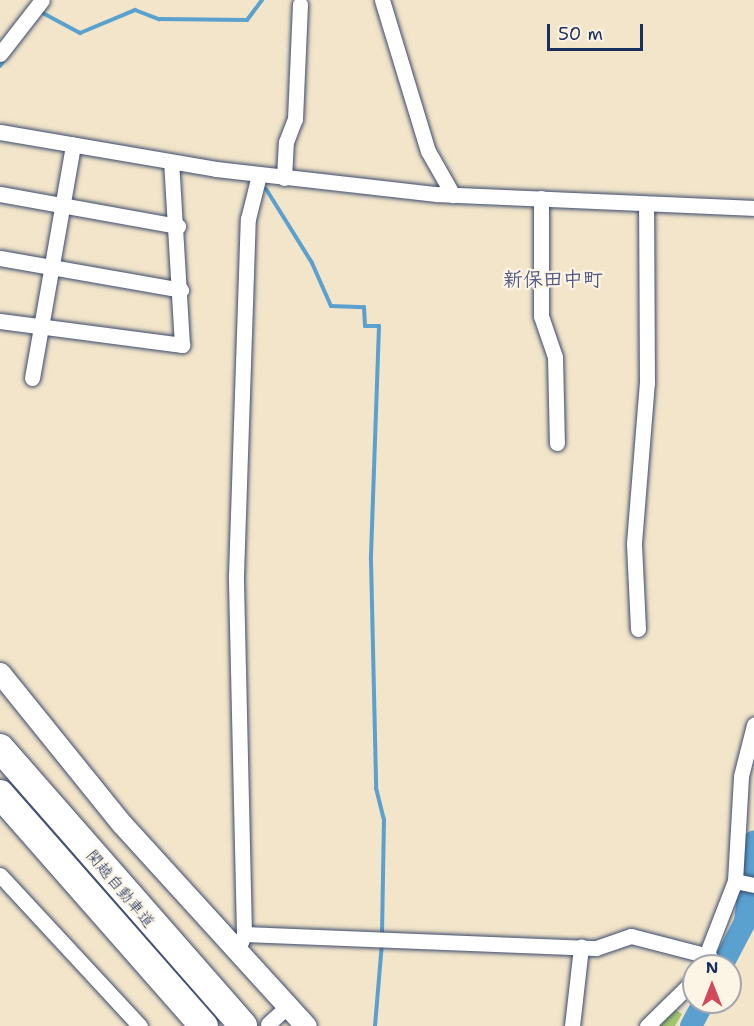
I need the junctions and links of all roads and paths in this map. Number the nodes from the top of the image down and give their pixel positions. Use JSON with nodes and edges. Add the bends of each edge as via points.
{"nodes":[{"id":1,"x":42,"y":0,"type":"edge"},
{"id":2,"x":382,"y":0,"type":"edge"},
{"id":3,"x":300,"y":4,"type":"dead end"},
{"id":4,"x":0,"y":54,"type":"edge"},
{"id":5,"x":0,"y":132,"type":"edge"},
{"id":6,"x":73,"y":145,"type":"junction"},
{"id":7,"x":171,"y":162,"type":"junction"},
{"id":8,"x":259,"y":175,"type":"junction"},
{"id":9,"x":284,"y":178,"type":"junction"},
{"id":10,"x":0,"y":194,"type":"edge"},
{"id":11,"x":453,"y":195,"type":"junction"},
{"id":12,"x":541,"y":198,"type":"junction"},
{"id":13,"x":63,"y":205,"type":"junction"},
{"id":14,"x":646,"y":205,"type":"junction"},
{"id":15,"x":754,"y":208,"type":"edge"},
{"id":16,"x":178,"y":226,"type":"junction"},
{"id":17,"x":0,"y":258,"type":"edge"},
{"id":18,"x":51,"y":267,"type":"junction"},
{"id":19,"x":182,"y":290,"type":"junction"},
{"id":20,"x":0,"y":321,"type":"edge"},
{"id":21,"x":40,"y":328,"type":"junction"},
{"id":22,"x":32,"y":378,"type":"dead end"},
{"id":23,"x":557,"y":443,"type":"dead end"},
{"id":24,"x":638,"y":629,"type":"dead end"},
{"id":25,"x":0,"y":673,"type":"edge"},
{"id":26,"x":754,"y":725,"type":"edge"},
{"id":27,"x":0,"y":748,"type":"edge"},
{"id":28,"x":0,"y":794,"type":"edge"},
{"id":29,"x":0,"y":875,"type":"edge"},
{"id":30,"x":743,"y":883,"type":"edge"},
{"id":31,"x":241,"y":944,"type":"junction"},
{"id":32,"x":581,"y":947,"type":"junction"},
{"id":33,"x":685,"y":954,"type":"edge"},
{"id":34,"x":709,"y":954,"type":"edge"},
{"id":35,"x":682,"y":992,"type":"edge"},
{"id":36,"x":288,"y":1006,"type":"junction"},
{"id":37,"x":256,"y":1025,"type":"edge"},
{"id":38,"x":140,"y":1026,"type":"edge"},
{"id":39,"x":204,"y":1026,"type":"edge"},
{"id":40,"x":306,"y":1026,"type":"edge"},
{"id":41,"x":572,"y":1026,"type":"edge"},
{"id":42,"x":648,"y":1026,"type":"edge"}],
"edges":[{"from":1,"to":4,"type":"street"},
{"from":2,"to":11,"type":"street","via":[[428,151]]},
{"from":3,"to":9,"type":"street","via":[[295,119]]},
{"from":5,"to":6,"type":"street"},
{"from":6,"to":7,"type":"street"},
{"from":6,"to":13,"type":"street"},
{"from":7,"to":8,"type":"street"},
{"from":7,"to":16,"type":"street","via":[[169,189]]},
{"from":8,"to":9,"type":"street"},
{"from":8,"to":31,"type":"street","via":[[248,219],[236,575]]},
{"from":9,"to":11,"type":"street"},
{"from":10,"to":13,"type":"street"},
{"from":11,"to":12,"type":"street"},
{"from":12,"to":14,"type":"street"},
{"from":12,"to":23,"type":"street","via":[[542,316],[555,357]]},
{"from":13,"to":16,"type":"street"},
{"from":13,"to":18,"type":"street"},
{"from":14,"to":15,"type":"street"},
{"from":14,"to":24,"type":"street","via":[[647,383],[634,543]]},
{"from":16,"to":19,"type":"street"},
{"from":17,"to":18,"type":"street"},
{"from":18,"to":19,"type":"street"},
{"from":18,"to":21,"type":"street"},
{"from":19,"to":21,"type":"street","via":[[184,339],[180,346]]},
{"from":20,"to":21,"type":"street"},
{"from":21,"to":22,"type":"street"},
{"from":25,"to":31,"type":"street","via":[[122,825]]},
{"from":26,"to":30,"type":"street","via":[[741,776]]},
{"from":27,"to":37,"type":"highway","name":"関越自動車道"},
{"from":28,"to":39,"type":"highway","name":"関越自動車道"},
{"from":29,"to":38,"type":"street"},
{"from":30,"to":34,"type":"street"},
{"from":31,"to":32,"type":"street"},
{"from":31,"to":36,"type":"street"},
{"from":32,"to":33,"type":"street","via":[[631,936]]},
{"from":32,"to":41,"type":"street"},
{"from":35,"to":42,"type":"street"},
{"from":36,"to":37,"type":"street"},
{"from":36,"to":40,"type":"street"}]}
